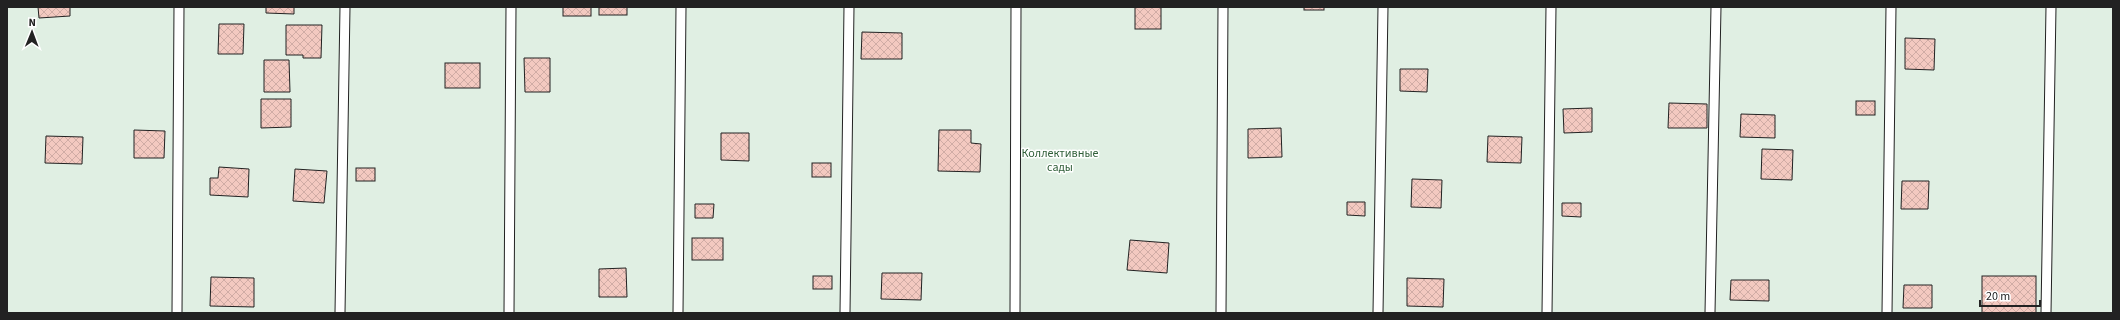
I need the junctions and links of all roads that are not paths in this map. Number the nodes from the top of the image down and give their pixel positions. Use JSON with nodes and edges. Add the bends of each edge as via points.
{"nodes":[{"id":1,"x":179,"y":7,"type":"edge"},
{"id":2,"x":345,"y":7,"type":"edge"},
{"id":3,"x":511,"y":7,"type":"edge"},
{"id":4,"x":681,"y":7,"type":"edge"},
{"id":5,"x":849,"y":7,"type":"edge"},
{"id":6,"x":1016,"y":7,"type":"edge"},
{"id":7,"x":1223,"y":7,"type":"edge"},
{"id":8,"x":1383,"y":7,"type":"edge"},
{"id":9,"x":1551,"y":7,"type":"edge"},
{"id":10,"x":1716,"y":7,"type":"edge"},
{"id":11,"x":1891,"y":7,"type":"edge"},
{"id":12,"x":2051,"y":7,"type":"edge"},
{"id":13,"x":177,"y":313,"type":"edge"},
{"id":14,"x":340,"y":313,"type":"edge"},
{"id":15,"x":509,"y":313,"type":"edge"},
{"id":16,"x":678,"y":313,"type":"edge"},
{"id":17,"x":845,"y":313,"type":"edge"},
{"id":18,"x":1015,"y":313,"type":"edge"},
{"id":19,"x":1221,"y":313,"type":"edge"},
{"id":20,"x":1378,"y":313,"type":"edge"},
{"id":21,"x":1546,"y":313,"type":"edge"},
{"id":22,"x":1710,"y":313,"type":"edge"},
{"id":23,"x":1887,"y":313,"type":"edge"},
{"id":24,"x":2046,"y":313,"type":"edge"}],
"edges":[{"from":1,"to":13,"type":"lane"},
{"from":2,"to":14,"type":"lane"},
{"from":3,"to":15,"type":"lane"},
{"from":4,"to":16,"type":"lane"},
{"from":5,"to":17,"type":"lane"},
{"from":6,"to":18,"type":"lane"},
{"from":7,"to":19,"type":"lane"},
{"from":8,"to":20,"type":"lane"},
{"from":9,"to":21,"type":"lane"},
{"from":10,"to":22,"type":"lane"},
{"from":11,"to":23,"type":"lane"},
{"from":12,"to":24,"type":"lane"}]}
